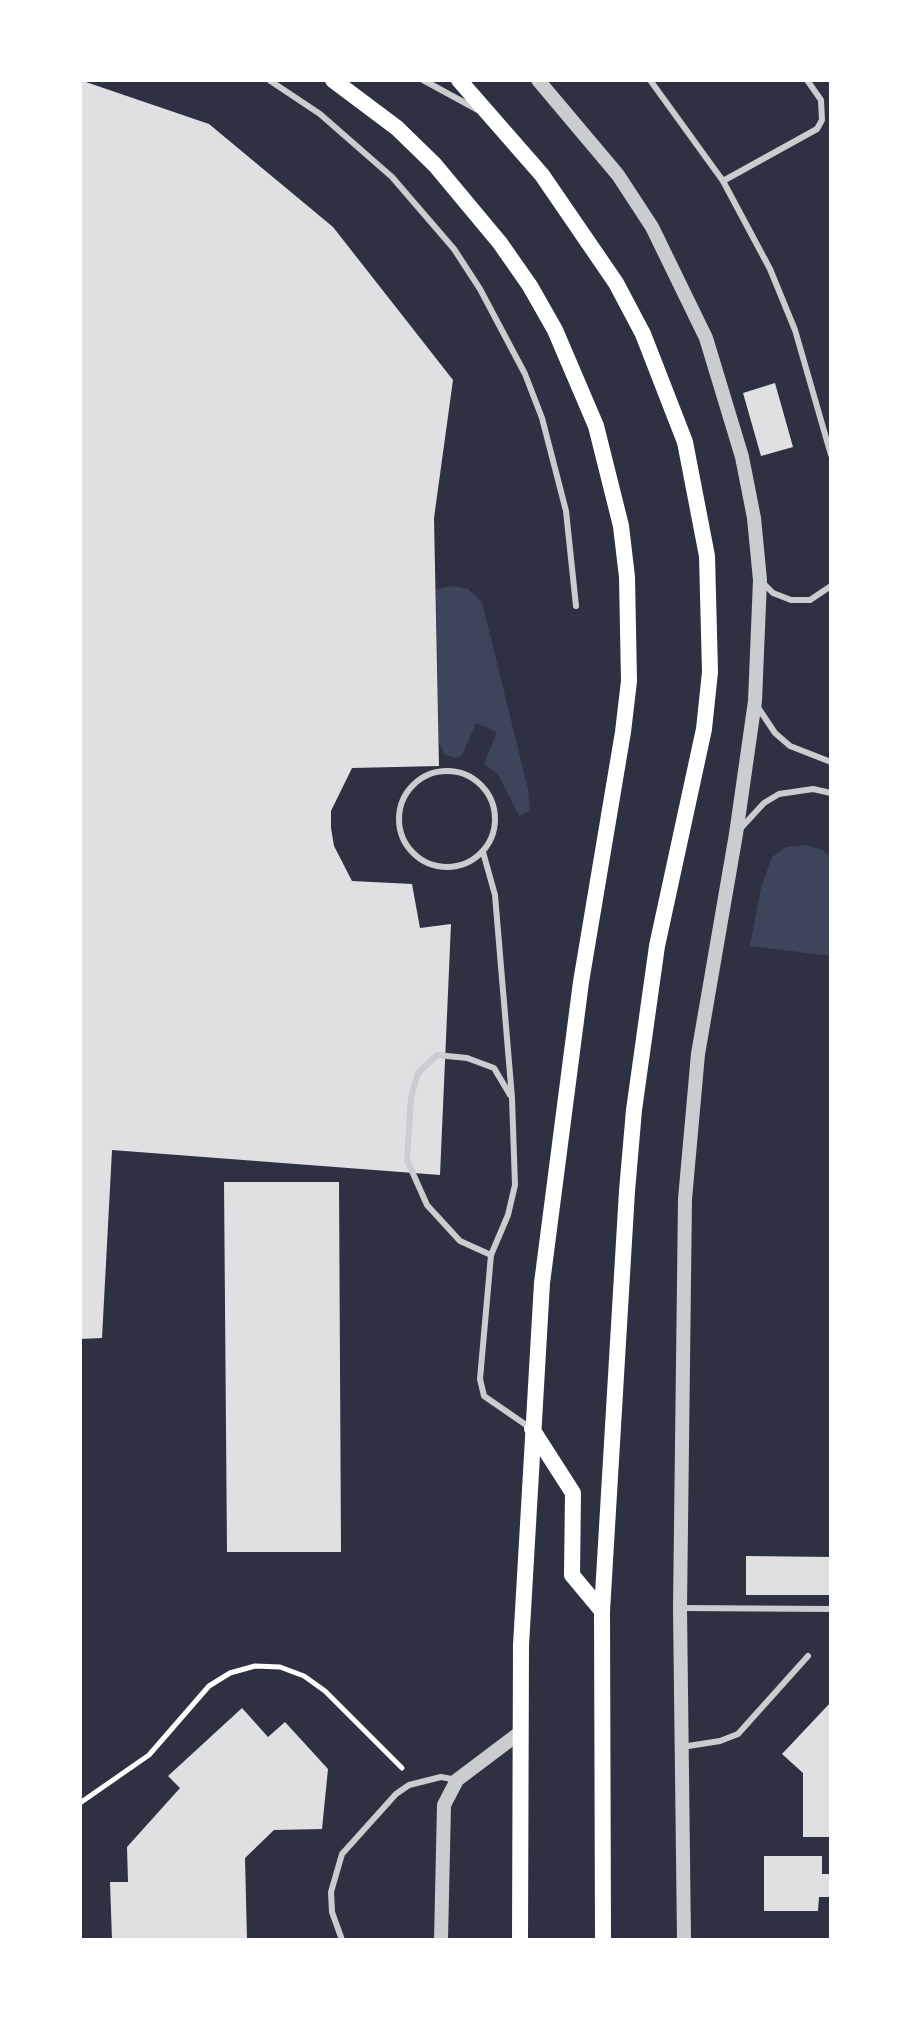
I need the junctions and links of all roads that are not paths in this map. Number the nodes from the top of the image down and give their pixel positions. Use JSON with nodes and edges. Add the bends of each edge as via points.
{"nodes":[{"id":1,"x":269,"y":80,"type":"edge"},
{"id":2,"x":333,"y":80,"type":"edge"},
{"id":3,"x":423,"y":80,"type":"edge"},
{"id":4,"x":459,"y":80,"type":"edge"},
{"id":5,"x":538,"y":80,"type":"edge"},
{"id":6,"x":650,"y":80,"type":"edge"},
{"id":7,"x":807,"y":80,"type":"edge"},
{"id":8,"x":495,"y":118,"type":"junction"},
{"id":9,"x":723,"y":181,"type":"junction"},
{"id":10,"x":831,"y":455,"type":"edge"},
{"id":11,"x":760,"y":580,"type":"junction"},
{"id":12,"x":831,"y":586,"type":"edge"},
{"id":13,"x":576,"y":606,"type":"dead end"},
{"id":14,"x":755,"y":701,"type":"junction"},
{"id":15,"x":831,"y":762,"type":"edge"},
{"id":16,"x":831,"y":793,"type":"edge"},
{"id":17,"x":736,"y":834,"type":"junction"},
{"id":18,"x":483,"y":852,"type":"junction"},
{"id":19,"x":512,"y":1098,"type":"junction"},
{"id":20,"x":491,"y":1255,"type":"junction"},
{"id":21,"x":532,"y":1429,"type":"junction"},
{"id":22,"x":680,"y":1608,"type":"junction"},
{"id":23,"x":831,"y":1609,"type":"edge"},
{"id":24,"x":602,"y":1611,"type":"junction"},
{"id":25,"x":808,"y":1656,"type":"dead end"},
{"id":26,"x":518,"y":1734,"type":"junction"},
{"id":27,"x":682,"y":1747,"type":"junction"},
{"id":28,"x":457,"y":1780,"type":"junction"},
{"id":29,"x":342,"y":1940,"type":"edge"},
{"id":30,"x":441,"y":1940,"type":"edge"},
{"id":31,"x":520,"y":1940,"type":"edge"},
{"id":32,"x":603,"y":1940,"type":"edge"},
{"id":33,"x":684,"y":1940,"type":"edge"}],
"edges":[{"from":1,"to":13,"type":"lane","via":[[320,114],[392,177],[454,249],[480,289],[542,418],[566,511]]},
{"from":2,"to":21,"type":"main road","via":[[397,128],[435,165],[530,286],[591,414],[621,526],[629,681],[566,1082],[542,1283]]},
{"from":3,"to":8,"type":"lane"},
{"from":4,"to":8,"type":"main road"},
{"from":5,"to":11,"type":"street","via":[[618,175],[667,254],[706,338],[742,457]]},
{"from":6,"to":9,"type":"lane"},
{"from":7,"to":9,"type":"lane","via":[[821,100],[817,129]]},
{"from":8,"to":24,"type":"main road","via":[[584,234],[643,334],[685,442],[707,556],[710,672],[704,729],[657,946],[634,1110]]},
{"from":9,"to":10,"type":"lane","via":[[770,269],[795,330]]},
{"from":11,"to":12,"type":"lane","via":[[791,600],[810,600]]},
{"from":11,"to":14,"type":"street"},
{"from":14,"to":15,"type":"lane","via":[[769,726],[790,746]]},
{"from":14,"to":17,"type":"street"},
{"from":16,"to":17,"type":"lane","via":[[813,789],[779,794]]},
{"from":17,"to":22,"type":"street","via":[[698,1054],[688,1151]]},
{"from":18,"to":18,"type":"lane","via":[[495,821],[485,789],[472,778],[439,771],[410,787],[402,800],[399,830],[415,856],[428,864],[458,867]]},
{"from":18,"to":19,"type":"lane","via":[[495,895]]},
{"from":19,"to":20,"type":"lane","via":[[515,1185]]},
{"from":19,"to":20,"type":"lane","via":[[494,1068],[437,1055],[418,1073],[411,1097],[407,1160],[427,1205],[460,1241]]},
{"from":20,"to":21,"type":"lane","via":[[480,1379],[484,1396]]},
{"from":21,"to":24,"type":"main road","via":[[573,1493],[572,1575]]},
{"from":21,"to":26,"type":"main road"},
{"from":22,"to":23,"type":"lane"},
{"from":22,"to":27,"type":"street"},
{"from":24,"to":32,"type":"main road"},
{"from":25,"to":27,"type":"lane","via":[[738,1734]]},
{"from":26,"to":28,"type":"street"},
{"from":26,"to":31,"type":"main road"},
{"from":27,"to":33,"type":"street"},
{"from":28,"to":29,"type":"lane","via":[[415,1782],[396,1794],[342,1854],[331,1892]]},
{"from":28,"to":30,"type":"street","via":[[444,1805]]}]}
